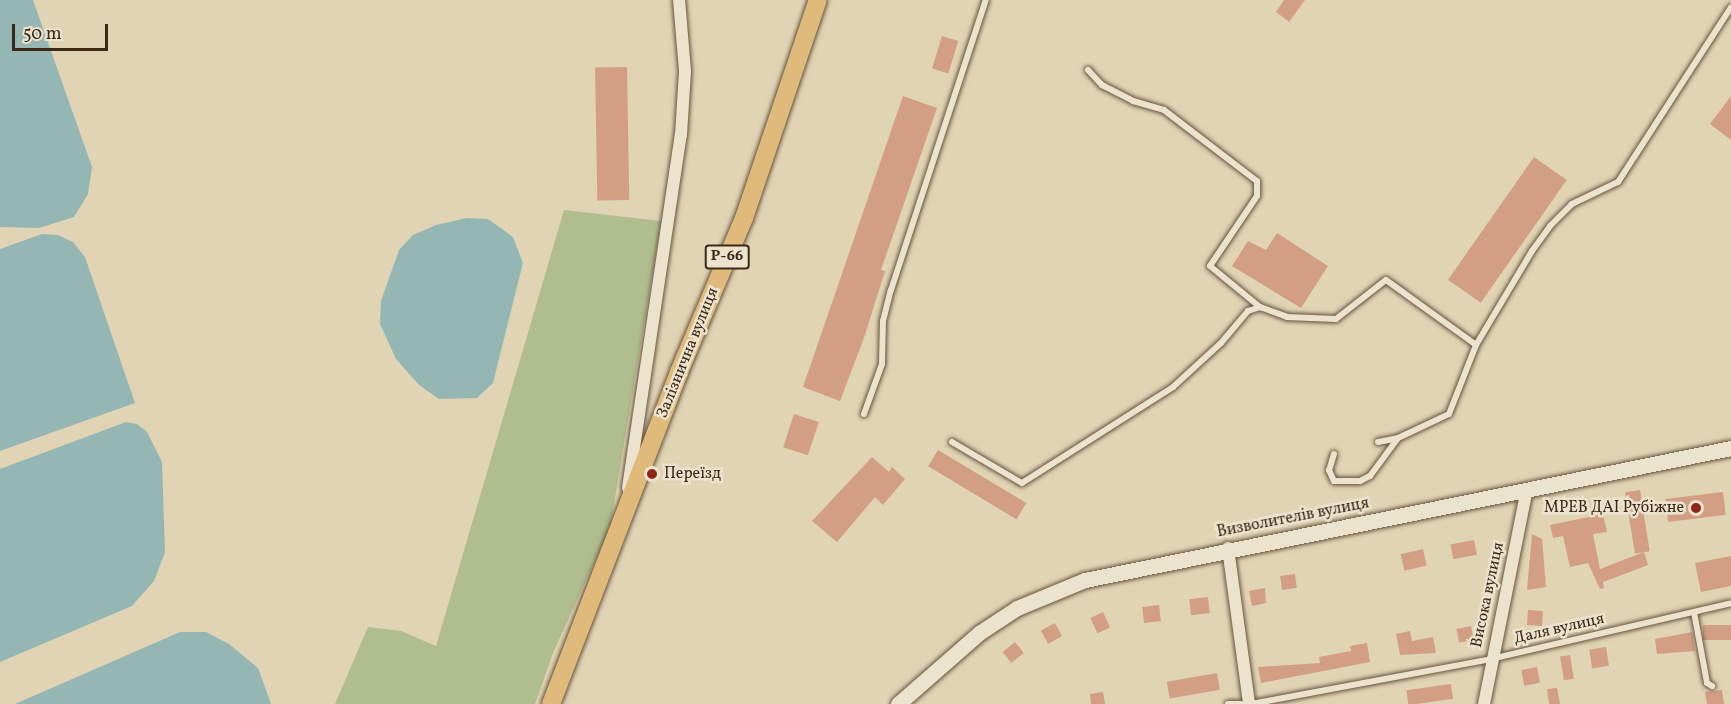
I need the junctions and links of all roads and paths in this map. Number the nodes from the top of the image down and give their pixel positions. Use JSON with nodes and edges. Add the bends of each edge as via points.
{"nodes":[{"id":1,"x":679,"y":0,"type":"edge"},
{"id":2,"x":818,"y":0,"type":"edge"},
{"id":3,"x":986,"y":0,"type":"edge"},
{"id":4,"x":1731,"y":7,"type":"edge"},
{"id":5,"x":1088,"y":70,"type":"dead end"},
{"id":6,"x":1260,"y":307,"type":"junction"},
{"id":7,"x":1476,"y":345,"type":"junction"},
{"id":8,"x":864,"y":414,"type":"dead end"},
{"id":9,"x":1398,"y":438,"type":"junction"},
{"id":10,"x":952,"y":442,"type":"dead end"},
{"id":11,"x":1378,"y":442,"type":"dead end"},
{"id":12,"x":1731,"y":448,"type":"edge"},
{"id":13,"x":1334,"y":454,"type":"dead end"},
{"id":14,"x":1526,"y":493,"type":"junction"},
{"id":15,"x":625,"y":510,"type":"junction"},
{"id":16,"x":1228,"y":548,"type":"junction"},
{"id":17,"x":1731,"y":603,"type":"edge"},
{"id":18,"x":1694,"y":612,"type":"junction"},
{"id":19,"x":1491,"y":659,"type":"junction"},
{"id":20,"x":1712,"y":687,"type":"dead end"},
{"id":21,"x":552,"y":704,"type":"edge"},
{"id":22,"x":898,"y":704,"type":"edge"},
{"id":23,"x":1228,"y":704,"type":"edge"},
{"id":24,"x":1241,"y":704,"type":"edge"},
{"id":25,"x":1250,"y":704,"type":"edge"},
{"id":26,"x":1484,"y":704,"type":"edge"}],
"edges":[{"from":1,"to":15,"type":"street","via":[[685,71],[681,135]]},
{"from":2,"to":15,"type":"main road","name":"Залізнична вулиця","number":"Р-66","via":[[744,218]]},
{"from":3,"to":8,"type":"lane","via":[[891,290],[883,321],[882,364]]},
{"from":4,"to":7,"type":"lane","via":[[1618,182],[1572,204],[1550,226]]},
{"from":5,"to":6,"type":"lane","via":[[1113,90],[1164,110],[1257,181],[1257,196],[1210,266]]},
{"from":6,"to":7,"type":"lane","via":[[1287,317],[1336,320],[1386,280]]},
{"from":6,"to":10,"type":"lane","via":[[1248,311],[1221,343],[1164,393],[1022,483]]},
{"from":7,"to":9,"type":"lane","via":[[1460,396],[1449,414]]},
{"from":9,"to":11,"type":"lane"},
{"from":9,"to":13,"type":"lane","via":[[1370,476],[1360,481],[1334,481],[1329,470]]},
{"from":12,"to":14,"type":"street","name":"Визволителів вулиця"},
{"from":14,"to":16,"type":"street","name":"Визволителів вулиця"},
{"from":14,"to":19,"type":"street","name":"Висока вулиця"},
{"from":15,"to":21,"type":"main road","name":"Залізнична вулиця","number":"Р-66"},
{"from":16,"to":22,"type":"street","name":"Визволителів вулиця","via":[[1084,580],[1017,608],[979,633]]},
{"from":16,"to":25,"type":"street"},
{"from":17,"to":18,"type":"lane","name":"Даля вулиця"},
{"from":18,"to":19,"type":"lane","name":"Даля вулиця"},
{"from":18,"to":20,"type":"lane","via":[[1707,683]]},
{"from":19,"to":25,"type":"lane","name":"Даля вулиця"},
{"from":19,"to":26,"type":"street","name":"Висока вулиця"},
{"from":23,"to":24,"type":"lane"}]}
